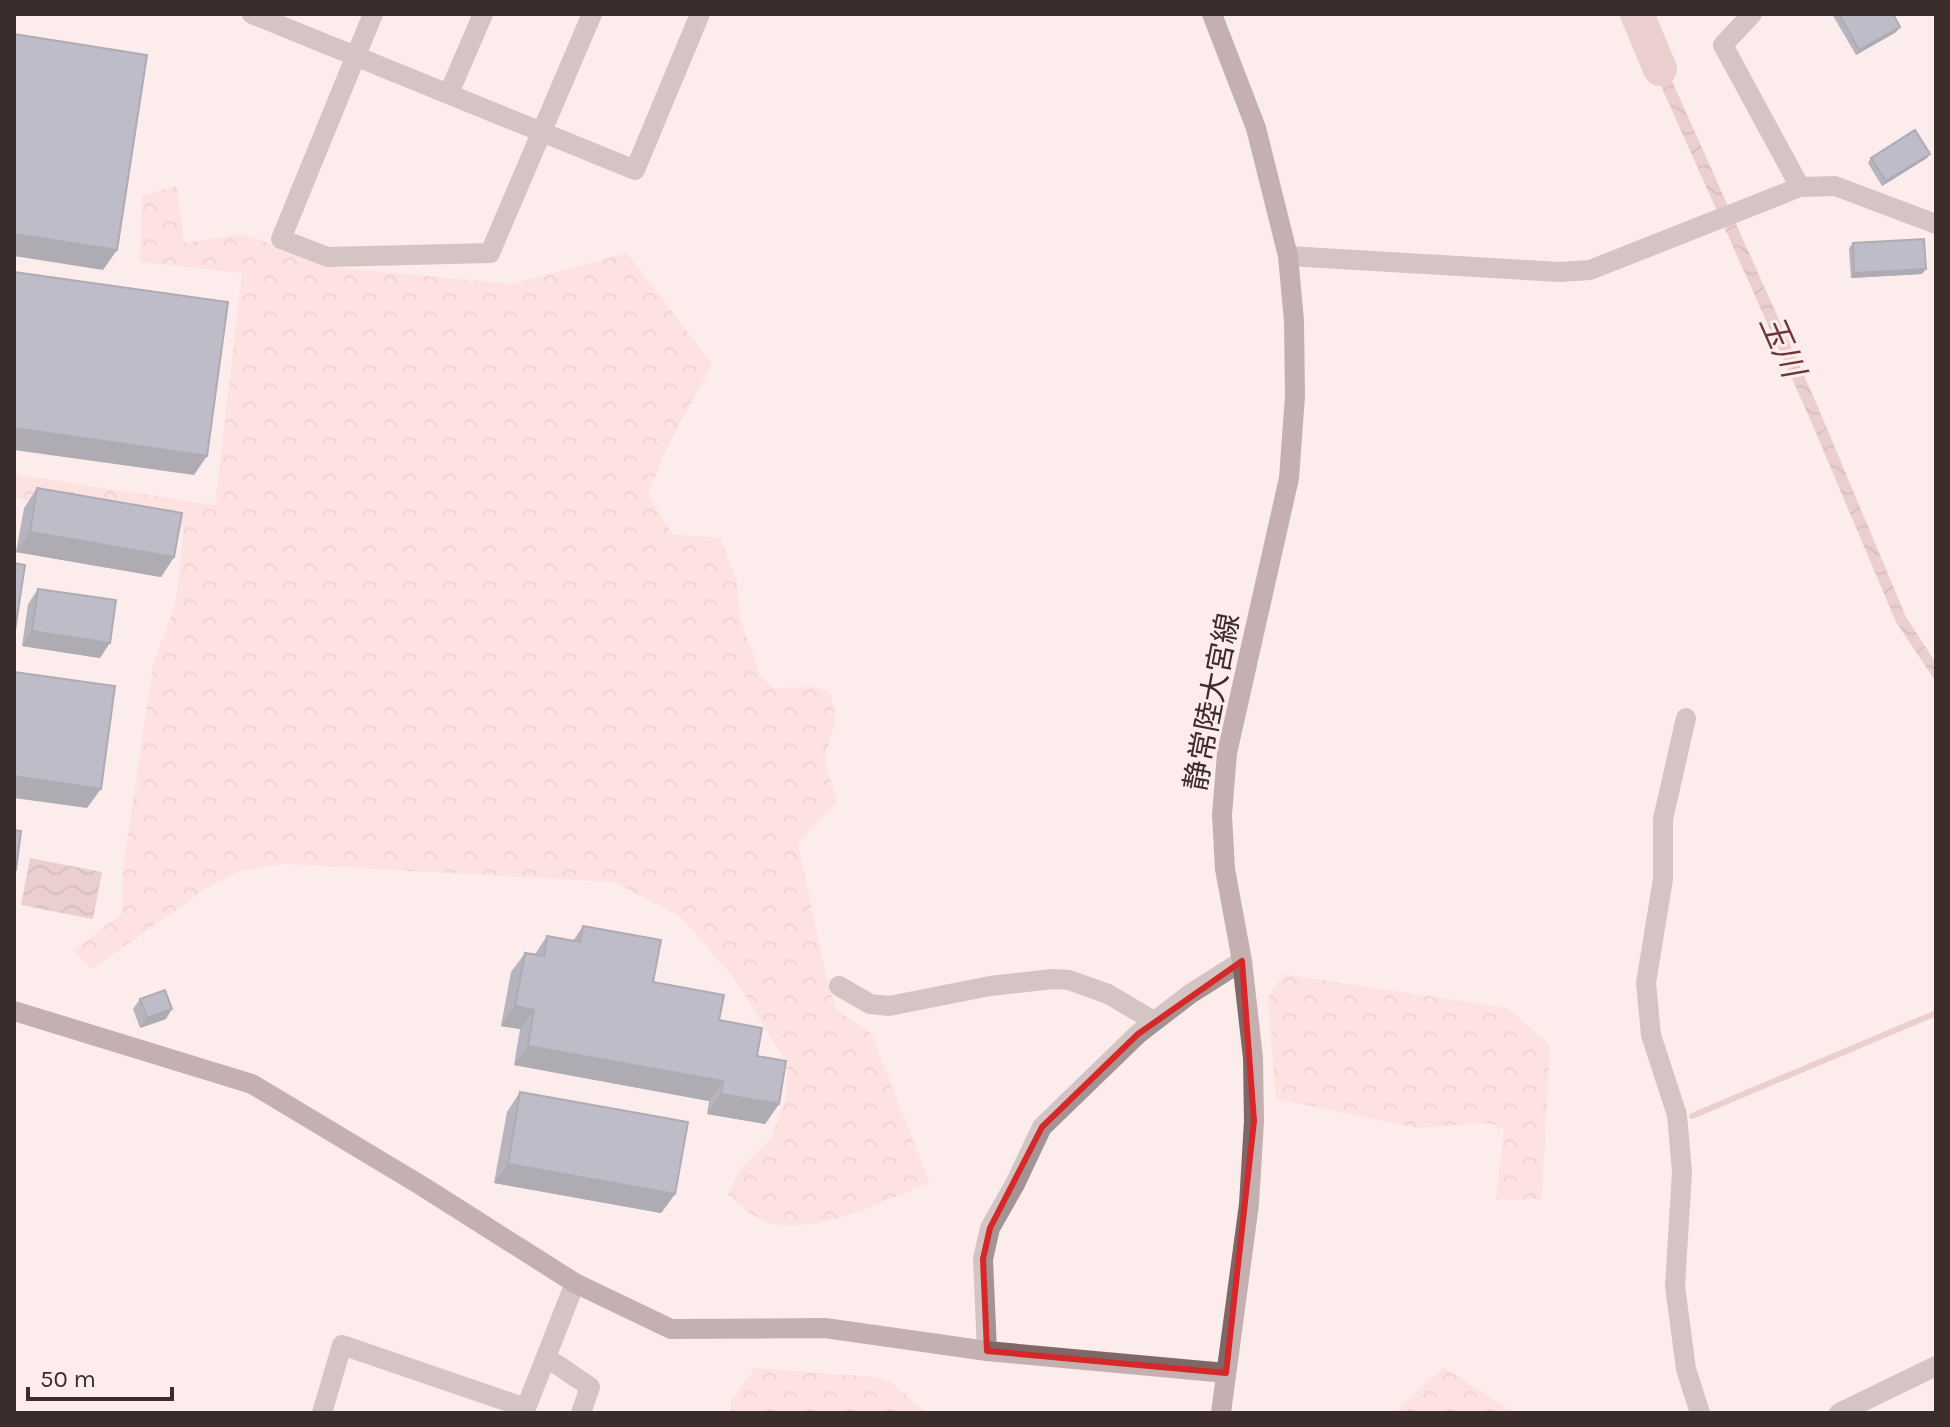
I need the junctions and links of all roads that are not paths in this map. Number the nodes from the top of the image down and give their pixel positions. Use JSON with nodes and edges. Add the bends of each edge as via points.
{"nodes":[{"id":1,"x":373,"y":14,"type":"edge"},
{"id":2,"x":483,"y":14,"type":"edge"},
{"id":3,"x":592,"y":14,"type":"edge"},
{"id":4,"x":700,"y":14,"type":"edge"},
{"id":5,"x":1212,"y":14,"type":"edge"},
{"id":6,"x":1752,"y":14,"type":"edge"},
{"id":7,"x":263,"y":16,"type":"edge"},
{"id":8,"x":355,"y":56,"type":"junction"},
{"id":9,"x":449,"y":93,"type":"junction"},
{"id":10,"x":542,"y":133,"type":"junction"},
{"id":11,"x":1800,"y":187,"type":"junction"},
{"id":12,"x":1936,"y":224,"type":"edge"},
{"id":13,"x":1288,"y":256,"type":"junction"},
{"id":14,"x":1686,"y":718,"type":"dead end"},
{"id":15,"x":1242,"y":961,"type":"junction"},
{"id":16,"x":839,"y":986,"type":"dead end"},
{"id":17,"x":14,"y":1011,"type":"edge"},
{"id":18,"x":1154,"y":1021,"type":"junction"},
{"id":19,"x":575,"y":1283,"type":"junction"},
{"id":20,"x":987,"y":1351,"type":"junction"},
{"id":21,"x":546,"y":1357,"type":"junction"},
{"id":22,"x":1936,"y":1366,"type":"edge"},
{"id":23,"x":1226,"y":1373,"type":"junction"},
{"id":24,"x":525,"y":1411,"type":"edge"},
{"id":25,"x":322,"y":1413,"type":"edge"},
{"id":26,"x":581,"y":1413,"type":"edge"},
{"id":27,"x":1221,"y":1413,"type":"edge"},
{"id":28,"x":1700,"y":1413,"type":"edge"},
{"id":29,"x":1839,"y":1413,"type":"edge"}],
"edges":[{"from":1,"to":8,"type":"street"},
{"from":2,"to":9,"type":"street"},
{"from":3,"to":10,"type":"street"},
{"from":4,"to":10,"type":"street","via":[[635,170]]},
{"from":5,"to":13,"type":"main road","name":"静常陸大宮線","via":[[1256,128]]},
{"from":6,"to":11,"type":"street","via":[[1723,45]]},
{"from":7,"to":8,"type":"street"},
{"from":8,"to":9,"type":"street"},
{"from":8,"to":10,"type":"street","via":[[281,239],[328,257],[490,253]]},
{"from":9,"to":10,"type":"street"},
{"from":11,"to":12,"type":"street","via":[[1835,186]]},
{"from":11,"to":13,"type":"street","via":[[1590,270]]},
{"from":13,"to":15,"type":"main road","name":"静常陸大宮線","via":[[1295,396],[1289,478],[1227,753],[1222,815],[1225,869]]},
{"from":14,"to":28,"type":"street","via":[[1663,819],[1663,879],[1646,983],[1651,1035],[1677,1115],[1682,1172],[1675,1286],[1686,1369]]},
{"from":15,"to":18,"type":"street"},
{"from":15,"to":23,"type":"main road","name":"静常陸大宮線","via":[[1254,1121],[1249,1204]]},
{"from":16,"to":18,"type":"street","via":[[870,1004],[889,1006],[990,986],[1069,980],[1108,994]]},
{"from":17,"to":19,"type":"main road","via":[[252,1084]]},
{"from":18,"to":20,"type":"street","via":[[1042,1127],[1000,1206],[983,1259]]},
{"from":19,"to":20,"type":"main road","via":[[671,1329],[825,1328]]},
{"from":19,"to":21,"type":"street"},
{"from":20,"to":23,"type":"main road"},
{"from":21,"to":24,"type":"street"},
{"from":21,"to":26,"type":"street","via":[[590,1387]]},
{"from":22,"to":29,"type":"street"},
{"from":23,"to":27,"type":"main road","name":"静常陸大宮線"},
{"from":24,"to":25,"type":"street","via":[[342,1345]]}]}
